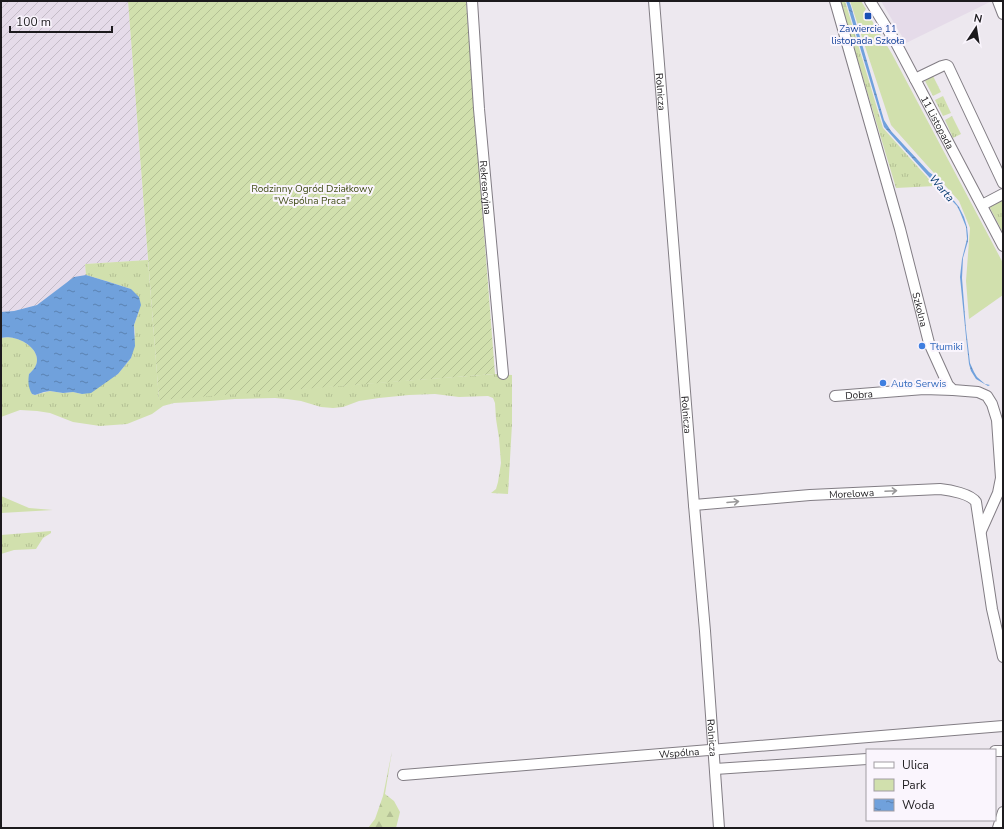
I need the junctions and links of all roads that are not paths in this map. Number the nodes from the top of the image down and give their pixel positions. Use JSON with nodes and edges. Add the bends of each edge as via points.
{"nodes":[{"id":1,"x":472,"y":1,"type":"edge"},
{"id":2,"x":654,"y":1,"type":"edge"},
{"id":3,"x":835,"y":1,"type":"edge"},
{"id":4,"x":870,"y":1,"type":"edge"},
{"id":5,"x":998,"y":1,"type":"edge"},
{"id":6,"x":1003,"y":14,"type":"edge"},
{"id":7,"x":915,"y":79,"type":"junction"},
{"id":8,"x":1003,"y":183,"type":"edge"},
{"id":9,"x":1003,"y":194,"type":"edge"},
{"id":10,"x":982,"y":205,"type":"junction"},
{"id":11,"x":1003,"y":246,"type":"edge"},
{"id":12,"x":503,"y":374,"type":"dead end"},
{"id":13,"x":953,"y":390,"type":"junction"},
{"id":14,"x":835,"y":396,"type":"dead end"},
{"id":15,"x":694,"y":505,"type":"junction"},
{"id":16,"x":981,"y":531,"type":"junction"},
{"id":17,"x":1003,"y":656,"type":"edge"},
{"id":18,"x":1003,"y":726,"type":"edge"},
{"id":19,"x":714,"y":749,"type":"junction"},
{"id":20,"x":866,"y":759,"type":"edge"},
{"id":21,"x":715,"y":769,"type":"junction"},
{"id":22,"x":403,"y":775,"type":"dead end"},
{"id":23,"x":1003,"y":812,"type":"edge"},
{"id":24,"x":719,"y":828,"type":"edge"},
{"id":25,"x":998,"y":828,"type":"edge"}],
"edges":[{"from":1,"to":12,"type":"street","name":"Rekreacyjna"},
{"from":2,"to":15,"type":"street","name":"Rolnicza"},
{"from":3,"to":13,"type":"street","name":"Szkolna","via":[[900,229],[929,343],[948,385]]},
{"from":4,"to":7,"type":"street","name":"11 Listopada"},
{"from":5,"to":6,"type":"street"},
{"from":7,"to":8,"type":"street","via":[[942,66],[948,66]]},
{"from":7,"to":10,"type":"street","name":"11 Listopada"},
{"from":9,"to":10,"type":"street"},
{"from":10,"to":11,"type":"street","name":"11 Listopada"},
{"from":13,"to":14,"type":"street","name":"Dobra","via":[[924,389]]},
{"from":13,"to":16,"type":"street","via":[[978,392],[987,396],[997,420],[1001,478],[998,493]]},
{"from":15,"to":16,"type":"street","name":"Morelowa","one_way":true,"via":[[810,495],[940,489],[951,490],[975,500]]},
{"from":15,"to":19,"type":"street","name":"Rolnicza"},
{"from":16,"to":17,"type":"street","via":[[992,609]]},
{"from":18,"to":19,"type":"street","name":"Wspólna"},
{"from":19,"to":21,"type":"street","name":"Rolnicza"},
{"from":19,"to":22,"type":"street","name":"Wspólna"},
{"from":20,"to":21,"type":"street"},
{"from":21,"to":24,"type":"street","name":"Rolnicza"},
{"from":23,"to":25,"type":"street"}]}
